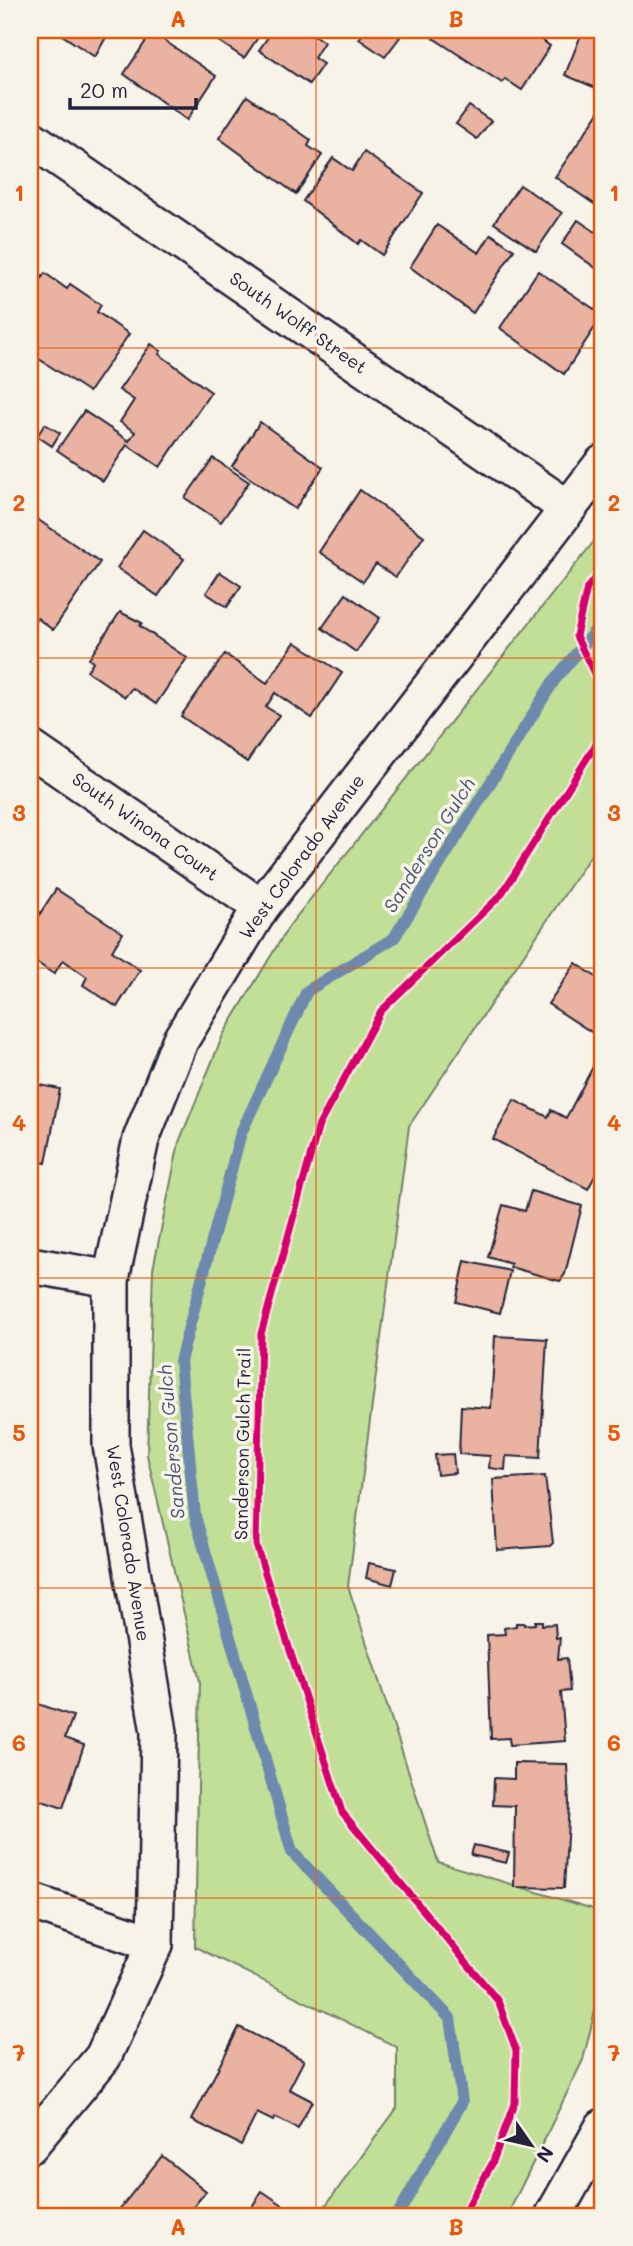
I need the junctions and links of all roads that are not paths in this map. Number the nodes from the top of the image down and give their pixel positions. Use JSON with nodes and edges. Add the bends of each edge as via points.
{"nodes":[{"id":1,"x":30,"y":138,"type":"edge"},
{"id":2,"x":603,"y":463,"type":"edge"},
{"id":3,"x":566,"y":507,"type":"junction"},
{"id":4,"x":30,"y":748,"type":"edge"},
{"id":5,"x":261,"y":907,"type":"junction"},
{"id":6,"x":30,"y":1265,"type":"edge"},
{"id":7,"x":111,"y":1279,"type":"junction"},
{"id":8,"x":30,"y":1901,"type":"edge"},
{"id":9,"x":155,"y":1944,"type":"junction"},
{"id":10,"x":603,"y":2127,"type":"edge"},
{"id":11,"x":30,"y":2145,"type":"edge"},
{"id":12,"x":553,"y":2216,"type":"edge"}],
"edges":[{"from":1,"to":3,"type":"street","name":"South Wolff Street"},
{"from":2,"to":3,"type":"street","name":"West Colorado Avenue"},
{"from":3,"to":5,"type":"street","name":"West Colorado Avenue"},
{"from":4,"to":5,"type":"street","name":"South Winona Court"},
{"from":5,"to":7,"type":"street","name":"West Colorado Avenue","via":[[180,1041],[141,1139]]},
{"from":6,"to":7,"type":"street"},
{"from":7,"to":9,"type":"street","name":"West Colorado Avenue","via":[[111,1445],[159,1732]]},
{"from":8,"to":9,"type":"street"},
{"from":9,"to":11,"type":"street","name":"West Colorado Avenue","via":[[103,2057]]},
{"from":10,"to":12,"type":"street"}]}
